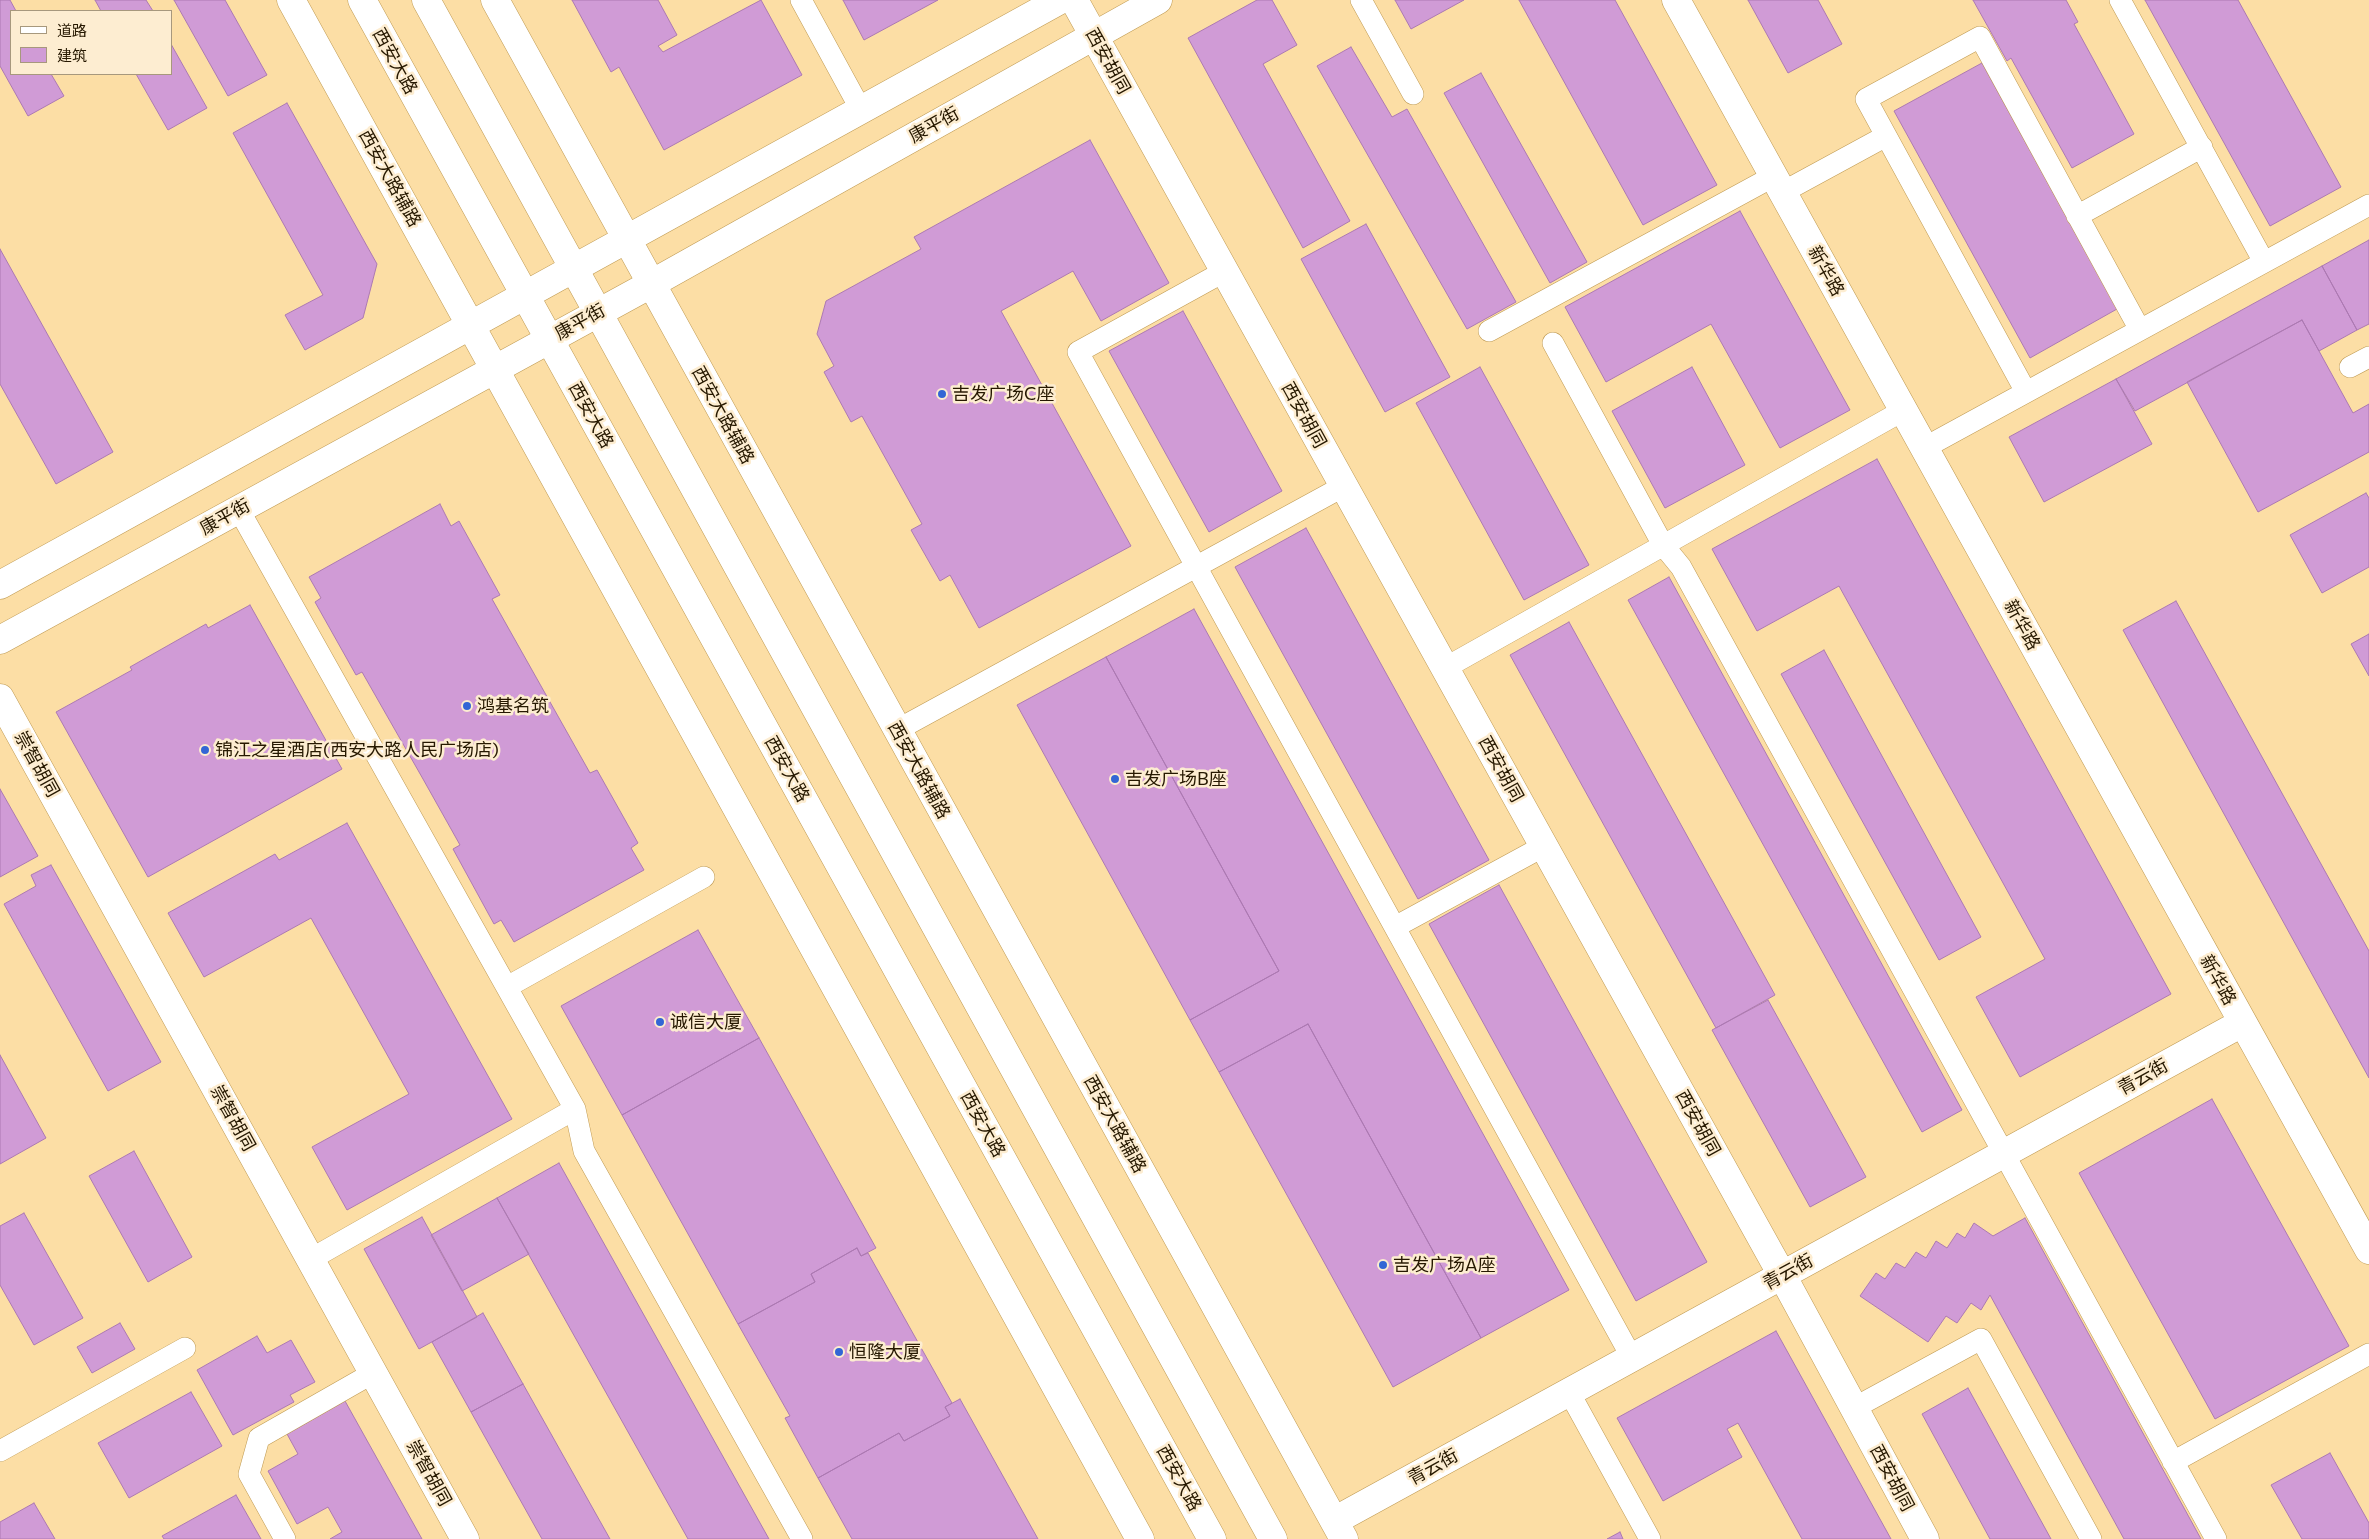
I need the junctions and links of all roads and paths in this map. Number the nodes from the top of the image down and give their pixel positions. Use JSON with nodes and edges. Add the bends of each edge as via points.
{"nodes":[{"id":1,"x":291,"y":0,"type":"edge"},
{"id":2,"x":362,"y":0,"type":"edge"},
{"id":3,"x":426,"y":0,"type":"edge"},
{"id":4,"x":495,"y":0,"type":"edge"},
{"id":5,"x":801,"y":0,"type":"edge"},
{"id":6,"x":1060,"y":0,"type":"edge"},
{"id":7,"x":1074,"y":0,"type":"edge"},
{"id":8,"x":1158,"y":0,"type":"edge"},
{"id":9,"x":1361,"y":0,"type":"edge"},
{"id":10,"x":1676,"y":0,"type":"edge"},
{"id":11,"x":2120,"y":0,"type":"edge"},
{"id":12,"x":1094,"y":36,"type":"junction"},
{"id":13,"x":1413,"y":94,"type":"dead end"},
{"id":14,"x":861,"y":110,"type":"junction"},
{"id":15,"x":1886,"y":136,"type":"junction"},
{"id":16,"x":2202,"y":148,"type":"junction"},
{"id":17,"x":1778,"y":184,"type":"junction"},
{"id":18,"x":2369,"y":205,"type":"edge"},
{"id":19,"x":2077,"y":216,"type":"junction"},
{"id":20,"x":627,"y":239,"type":"junction"},
{"id":21,"x":2264,"y":262,"type":"junction"},
{"id":22,"x":574,"y":269,"type":"junction"},
{"id":23,"x":1225,"y":271,"type":"junction"},
{"id":24,"x":651,"y":284,"type":"junction"},
{"id":25,"x":525,"y":295,"type":"junction"},
{"id":26,"x":598,"y":312,"type":"junction"},
{"id":27,"x":471,"y":325,"type":"junction"},
{"id":28,"x":2140,"y":330,"type":"junction"},
{"id":29,"x":1490,"y":331,"type":"dead end"},
{"id":30,"x":550,"y":339,"type":"junction"},
{"id":31,"x":1553,"y":343,"type":"dead end"},
{"id":32,"x":2369,"y":357,"type":"edge"},
{"id":33,"x":2350,"y":367,"type":"dead end"},
{"id":34,"x":495,"y":369,"type":"junction"},
{"id":35,"x":2026,"y":392,"type":"junction"},
{"id":36,"x":1904,"y":410,"type":"junction"},
{"id":37,"x":1924,"y":448,"type":"junction"},
{"id":38,"x":1344,"y":486,"type":"junction"},
{"id":39,"x":239,"y":510,"type":"junction"},
{"id":40,"x":1663,"y":545,"type":"junction"},
{"id":41,"x":1197,"y":566,"type":"junction"},
{"id":42,"x":0,"y":584,"type":"edge"},
{"id":43,"x":0,"y":640,"type":"edge"},
{"id":44,"x":1445,"y":668,"type":"junction"},
{"id":45,"x":0,"y":698,"type":"edge"},
{"id":46,"x":897,"y":730,"type":"junction"},
{"id":47,"x":1544,"y":846,"type":"junction"},
{"id":48,"x":704,"y":877,"type":"dead end"},
{"id":49,"x":1395,"y":927,"type":"junction"},
{"id":50,"x":507,"y":987,"type":"junction"},
{"id":51,"x":2242,"y":1023,"type":"junction"},
{"id":52,"x":575,"y":1110,"type":"junction"},
{"id":53,"x":2004,"y":1153,"type":"junction"},
{"id":54,"x":2369,"y":1250,"type":"edge"},
{"id":55,"x":311,"y":1259,"type":"junction"},
{"id":56,"x":1782,"y":1276,"type":"junction"},
{"id":57,"x":185,"y":1348,"type":"dead end"},
{"id":58,"x":2369,"y":1354,"type":"edge"},
{"id":59,"x":1632,"y":1358,"type":"junction"},
{"id":60,"x":373,"y":1373,"type":"junction"},
{"id":61,"x":1569,"y":1392,"type":"junction"},
{"id":62,"x":1854,"y":1408,"type":"junction"},
{"id":63,"x":0,"y":1451,"type":"edge"},
{"id":64,"x":2173,"y":1462,"type":"junction"},
{"id":65,"x":1339,"y":1530,"type":"edge"},
{"id":66,"x":285,"y":1539,"type":"edge"},
{"id":67,"x":465,"y":1539,"type":"edge"},
{"id":68,"x":802,"y":1539,"type":"edge"},
{"id":69,"x":1140,"y":1539,"type":"edge"},
{"id":70,"x":1212,"y":1539,"type":"edge"},
{"id":71,"x":1273,"y":1539,"type":"edge"},
{"id":72,"x":1650,"y":1539,"type":"edge"},
{"id":73,"x":1925,"y":1539,"type":"edge"},
{"id":74,"x":2091,"y":1539,"type":"edge"},
{"id":75,"x":2216,"y":1539,"type":"edge"}],
"edges":[{"from":1,"to":27,"type":"street","name":"西安大路辅路"},
{"from":2,"to":25,"type":"street","name":"西安大路"},
{"from":3,"to":22,"type":"street"},
{"from":4,"to":20,"type":"street","name":"西安大路辅路"},
{"from":5,"to":14,"type":"lane"},
{"from":6,"to":14,"type":"street"},
{"from":7,"to":12,"type":"street","name":"西安胡同"},
{"from":8,"to":12,"type":"street","name":"康平街"},
{"from":9,"to":13,"type":"lane"},
{"from":10,"to":17,"type":"street","name":"新华路"},
{"from":11,"to":16,"type":"lane"},
{"from":12,"to":23,"type":"street","name":"西安胡同"},
{"from":12,"to":24,"type":"street","name":"康平街"},
{"from":14,"to":20,"type":"street"},
{"from":15,"to":17,"type":"lane"},
{"from":15,"to":19,"type":"lane","via":[[1866,99],[1980,38]]},
{"from":15,"to":35,"type":"lane"},
{"from":16,"to":19,"type":"lane"},
{"from":16,"to":21,"type":"lane"},
{"from":17,"to":29,"type":"lane"},
{"from":17,"to":36,"type":"street","name":"新华路"},
{"from":18,"to":21,"type":"lane"},
{"from":19,"to":28,"type":"lane"},
{"from":20,"to":22,"type":"street"},
{"from":20,"to":24,"type":"street","name":"西安大路辅路"},
{"from":21,"to":28,"type":"lane"},
{"from":22,"to":25,"type":"street"},
{"from":22,"to":26,"type":"street"},
{"from":23,"to":38,"type":"street","name":"西安胡同"},
{"from":23,"to":41,"type":"lane","via":[[1078,352]]},
{"from":24,"to":26,"type":"street","name":"康平街"},
{"from":24,"to":46,"type":"street","name":"西安大路辅路"},
{"from":25,"to":27,"type":"street"},
{"from":25,"to":30,"type":"street","name":"西安大路"},
{"from":26,"to":30,"type":"street","name":"康平街"},
{"from":26,"to":71,"type":"street"},
{"from":27,"to":34,"type":"street","name":"西安大路辅路"},
{"from":27,"to":42,"type":"street"},
{"from":28,"to":35,"type":"lane"},
{"from":30,"to":34,"type":"street","name":"康平街"},
{"from":30,"to":70,"type":"street","name":"西安大路"},
{"from":31,"to":40,"type":"lane"},
{"from":32,"to":33,"type":"lane"},
{"from":34,"to":39,"type":"street","name":"康平街"},
{"from":34,"to":69,"type":"street","name":"西安大路辅路"},
{"from":35,"to":37,"type":"lane"},
{"from":36,"to":37,"type":"street","name":"新华路"},
{"from":36,"to":40,"type":"lane"},
{"from":37,"to":51,"type":"street","name":"新华路"},
{"from":38,"to":41,"type":"lane"},
{"from":38,"to":44,"type":"street","name":"西安胡同"},
{"from":39,"to":43,"type":"street","name":"康平街"},
{"from":39,"to":50,"type":"lane"},
{"from":40,"to":44,"type":"lane"},
{"from":40,"to":53,"type":"lane","via":[[1681,567]]},
{"from":41,"to":46,"type":"lane"},
{"from":41,"to":49,"type":"lane"},
{"from":44,"to":47,"type":"street","name":"西安胡同"},
{"from":45,"to":55,"type":"street","name":"崇智胡同"},
{"from":46,"to":65,"type":"street","name":"西安大路辅路"},
{"from":47,"to":49,"type":"lane"},
{"from":47,"to":56,"type":"street","name":"西安胡同"},
{"from":48,"to":50,"type":"lane"},
{"from":49,"to":59,"type":"lane"},
{"from":50,"to":52,"type":"lane"},
{"from":51,"to":53,"type":"street","name":"青云街"},
{"from":51,"to":54,"type":"street","name":"新华路"},
{"from":52,"to":55,"type":"lane"},
{"from":52,"to":68,"type":"lane","via":[[584,1151]]},
{"from":53,"to":56,"type":"street","name":"青云街"},
{"from":53,"to":64,"type":"lane"},
{"from":55,"to":60,"type":"street","name":"崇智胡同"},
{"from":56,"to":59,"type":"street","name":"青云街"},
{"from":56,"to":62,"type":"street","name":"西安胡同"},
{"from":57,"to":63,"type":"lane"},
{"from":58,"to":64,"type":"lane"},
{"from":59,"to":61,"type":"street","name":"青云街"},
{"from":60,"to":66,"type":"lane","via":[[259,1438],[249,1474]]},
{"from":60,"to":67,"type":"street","name":"崇智胡同"},
{"from":61,"to":65,"type":"street","name":"青云街"},
{"from":61,"to":72,"type":"lane"},
{"from":62,"to":73,"type":"street","name":"西安胡同"},
{"from":62,"to":74,"type":"lane","via":[[1981,1339]]},
{"from":64,"to":75,"type":"lane"}]}
